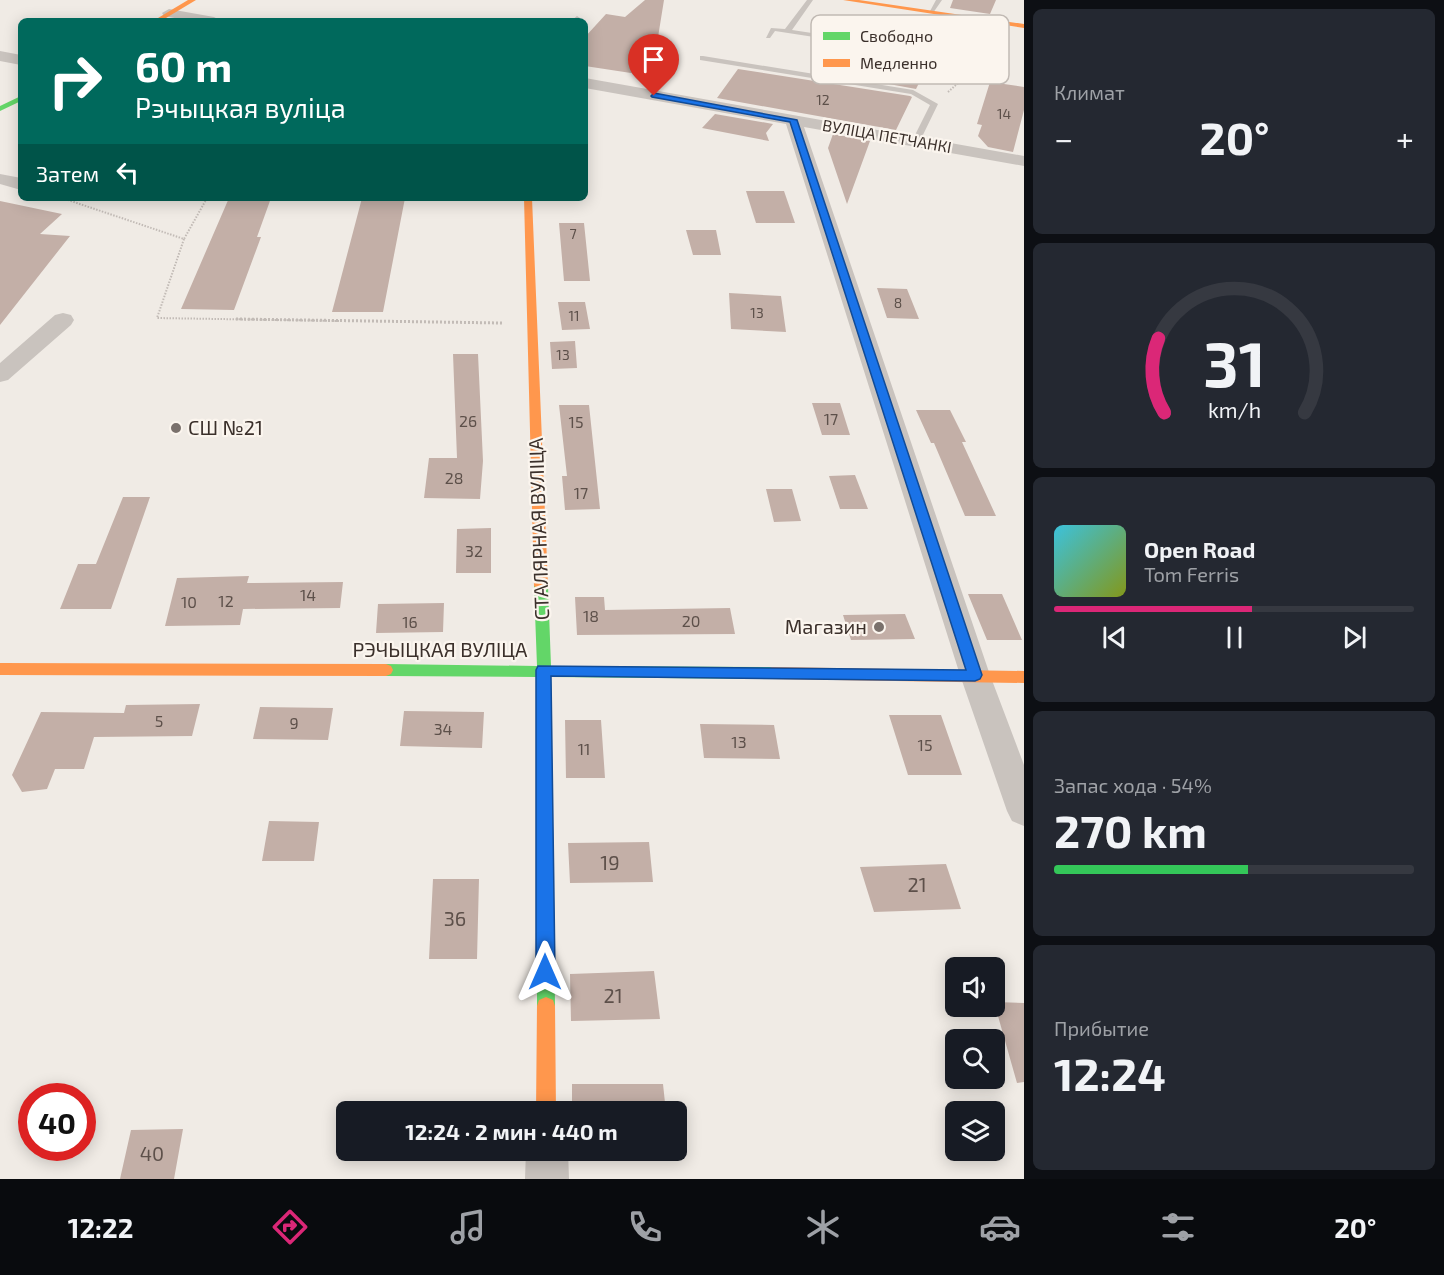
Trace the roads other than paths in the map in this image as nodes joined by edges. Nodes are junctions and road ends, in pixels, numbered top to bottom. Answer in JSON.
{"nodes":[{"id":1,"x":193,"y":0,"type":"edge"},
{"id":2,"x":810,"y":0,"type":"edge"},
{"id":3,"x":846,"y":0,"type":"edge"},
{"id":4,"x":939,"y":0,"type":"edge"},
{"id":5,"x":931,"y":12,"type":"junction"},
{"id":6,"x":952,"y":15,"type":"edge"},
{"id":7,"x":162,"y":17,"type":"edge"},
{"id":8,"x":1009,"y":23,"type":"edge"},
{"id":9,"x":1024,"y":26,"type":"edge"},
{"id":10,"x":787,"y":31,"type":"junction"},
{"id":11,"x":811,"y":35,"type":"edge"},
{"id":12,"x":768,"y":37,"type":"dead end"},
{"id":13,"x":0,"y":56,"type":"edge"},
{"id":14,"x":703,"y":58,"type":"dead end"},
{"id":15,"x":18,"y":59,"type":"edge"},
{"id":16,"x":811,"y":75,"type":"edge"},
{"id":17,"x":864,"y":84,"type":"edge"},
{"id":18,"x":588,"y":85,"type":"edge"},
{"id":19,"x":18,"y":100,"type":"edge"},
{"id":20,"x":0,"y":109,"type":"edge"},
{"id":21,"x":793,"y":120,"type":"junction"},
{"id":22,"x":916,"y":141,"type":"junction"},
{"id":23,"x":1018,"y":159,"type":"edge"},
{"id":24,"x":528,"y":201,"type":"edge"},
{"id":25,"x":63,"y":320,"type":"dead end"},
{"id":26,"x":0,"y":375,"type":"edge"},
{"id":27,"x":0,"y":669,"type":"edge"},
{"id":28,"x":544,"y":670,"type":"junction"},
{"id":29,"x":975,"y":675,"type":"junction"},
{"id":30,"x":1024,"y":677,"type":"edge"},
{"id":31,"x":1024,"y":811,"type":"edge"},
{"id":32,"x":546,"y":1101,"type":"edge"},
{"id":33,"x":546,"y":1161,"type":"edge"},
{"id":34,"x":547,"y":1179,"type":"edge"}],
"edges":[{"from":1,"to":7,"type":"street"},
{"from":2,"to":10,"type":"lane"},
{"from":3,"to":5,"type":"street"},
{"from":4,"to":5,"type":"lane"},
{"from":5,"to":6,"type":"street"},
{"from":8,"to":9,"type":"street"},
{"from":10,"to":11,"type":"lane"},
{"from":10,"to":12,"type":"lane"},
{"from":13,"to":15,"type":"street"},
{"from":14,"to":16,"type":"lane"},
{"from":17,"to":22,"type":"lane"},
{"from":18,"to":21,"type":"street","name":"ВУЛІЦА ПЕТЧАНКІ"},
{"from":19,"to":20,"type":"street"},
{"from":21,"to":22,"type":"street","name":"ВУЛІЦА ПЕТЧАНКІ"},
{"from":21,"to":29,"type":"street"},
{"from":22,"to":23,"type":"street","name":"ВУЛІЦА ПЕТЧАНКІ"},
{"from":24,"to":28,"type":"street","name":"СТАЛЯРНАЯ ВУЛІЦА"},
{"from":25,"to":26,"type":"street"},
{"from":27,"to":28,"type":"street","name":"РЭЧЫЦКАЯ ВУЛІЦА"},
{"from":28,"to":29,"type":"street","name":"РЭЧЫЦКАЯ ВУЛІЦА"},
{"from":28,"to":32,"type":"street","name":"СТАЛЯРНАЯ ВУЛІЦА"},
{"from":29,"to":30,"type":"street","name":"РЭЧЫЦКАЯ ВУЛІЦА"},
{"from":29,"to":31,"type":"street"},
{"from":33,"to":34,"type":"street"}]}
